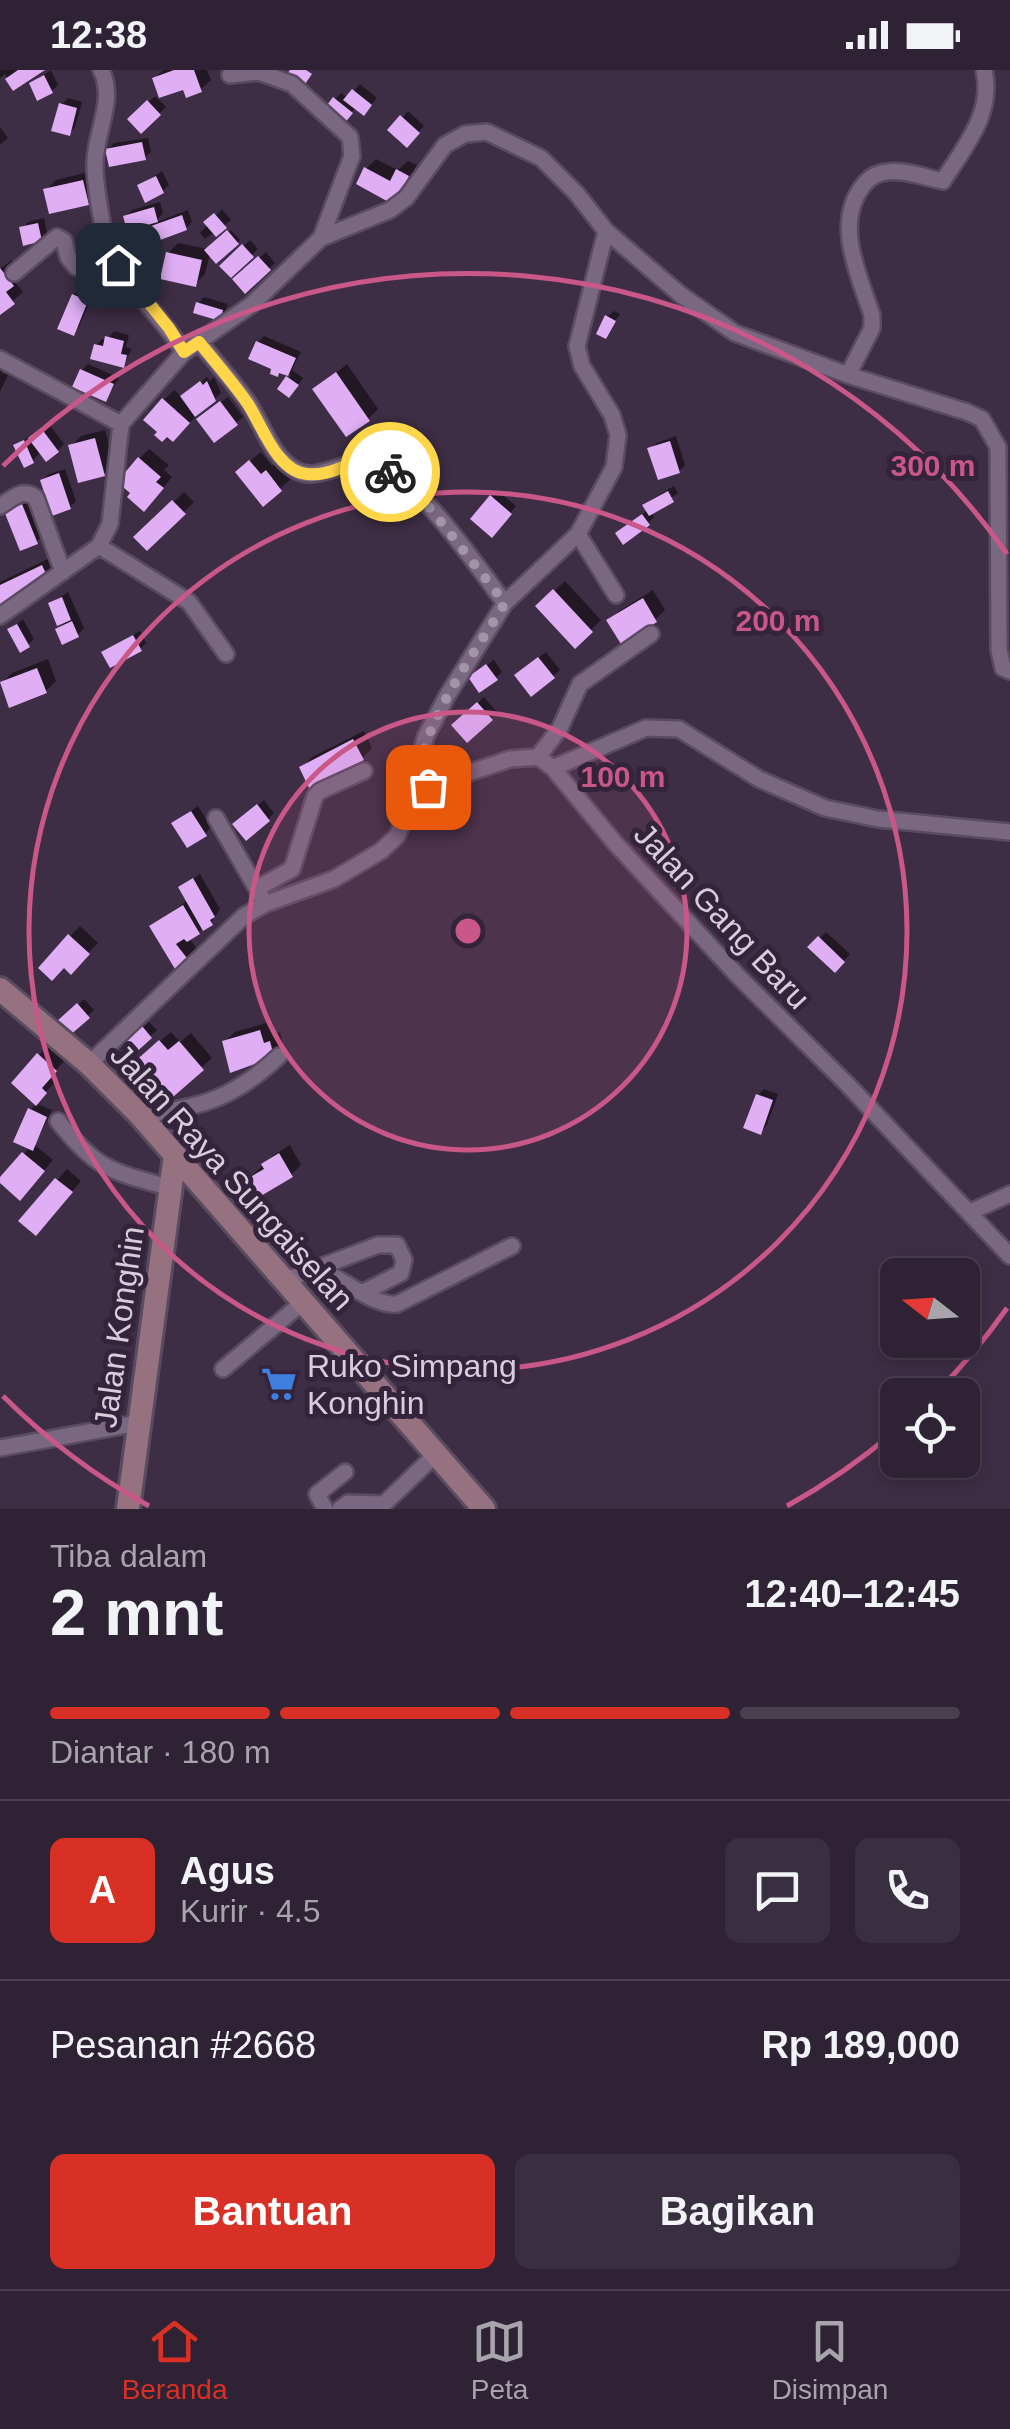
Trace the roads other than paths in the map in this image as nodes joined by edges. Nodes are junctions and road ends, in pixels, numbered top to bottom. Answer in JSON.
{"nodes":[{"id":1,"x":101,"y":70,"type":"edge"},
{"id":2,"x":984,"y":70,"type":"edge"},
{"id":3,"x":230,"y":75,"type":"dead end"},
{"id":4,"x":606,"y":231,"type":"junction"},
{"id":5,"x":321,"y":238,"type":"junction"},
{"id":6,"x":110,"y":253,"type":"junction"},
{"id":7,"x":14,"y":272,"type":"dead end"},
{"id":8,"x":199,"y":342,"type":"junction"},
{"id":9,"x":184,"y":352,"type":"junction"},
{"id":10,"x":0,"y":359,"type":"edge"},
{"id":11,"x":848,"y":375,"type":"junction"},
{"id":12,"x":121,"y":424,"type":"junction"},
{"id":13,"x":0,"y":506,"type":"edge"},
{"id":14,"x":578,"y":534,"type":"junction"},
{"id":15,"x":99,"y":546,"type":"junction"},
{"id":16,"x":63,"y":572,"type":"junction"},
{"id":17,"x":616,"y":595,"type":"dead end"},
{"id":18,"x":505,"y":603,"type":"junction"},
{"id":19,"x":0,"y":616,"type":"edge"},
{"id":20,"x":651,"y":634,"type":"dead end"},
{"id":21,"x":226,"y":654,"type":"dead end"},
{"id":22,"x":1010,"y":671,"type":"edge"},
{"id":23,"x":538,"y":757,"type":"junction"},
{"id":24,"x":554,"y":768,"type":"junction"},
{"id":25,"x":364,"y":771,"type":"dead end"},
{"id":26,"x":414,"y":797,"type":"junction"},
{"id":27,"x":216,"y":818,"type":"dead end"},
{"id":28,"x":1010,"y":832,"type":"edge"},
{"id":29,"x":258,"y":888,"type":"junction"},
{"id":30,"x":265,"y":904,"type":"junction"},
{"id":31,"x":0,"y":989,"type":"edge"},
{"id":32,"x":279,"y":1056,"type":"dead end"},
{"id":33,"x":89,"y":1064,"type":"junction"},
{"id":34,"x":140,"y":1115,"type":"junction"},
{"id":35,"x":58,"y":1121,"type":"dead end"},
{"id":36,"x":176,"y":1155,"type":"junction"},
{"id":37,"x":171,"y":1188,"type":"junction"},
{"id":38,"x":1010,"y":1194,"type":"edge"},
{"id":39,"x":970,"y":1212,"type":"junction"},
{"id":40,"x":512,"y":1246,"type":"dead end"},
{"id":41,"x":1010,"y":1256,"type":"edge"},
{"id":42,"x":315,"y":1267,"type":"junction"},
{"id":43,"x":283,"y":1281,"type":"junction"},
{"id":44,"x":364,"y":1292,"type":"junction"},
{"id":45,"x":302,"y":1303,"type":"junction"},
{"id":46,"x":223,"y":1369,"type":"dead end"},
{"id":47,"x":138,"y":1423,"type":"junction"},
{"id":48,"x":0,"y":1448,"type":"edge"},
{"id":49,"x":435,"y":1455,"type":"junction"},
{"id":50,"x":345,"y":1472,"type":"dead end"},
{"id":51,"x":128,"y":1509,"type":"edge"},
{"id":52,"x":325,"y":1509,"type":"edge"},
{"id":53,"x":340,"y":1509,"type":"edge"},
{"id":54,"x":484,"y":1509,"type":"edge"}],
"edges":[{"from":1,"to":6,"type":"street"},
{"from":2,"to":11,"type":"street"},
{"from":3,"to":5,"type":"street"},
{"from":4,"to":5,"type":"street"},
{"from":4,"to":11,"type":"street"},
{"from":4,"to":14,"type":"street"},
{"from":5,"to":8,"type":"street"},
{"from":6,"to":7,"type":"street"},
{"from":6,"to":9,"type":"street"},
{"from":8,"to":9,"type":"street"},
{"from":8,"to":18,"type":"street"},
{"from":9,"to":12,"type":"street"},
{"from":10,"to":12,"type":"street"},
{"from":11,"to":22,"type":"street"},
{"from":12,"to":15,"type":"street"},
{"from":13,"to":16,"type":"street"},
{"from":14,"to":17,"type":"street"},
{"from":14,"to":18,"type":"street"},
{"from":15,"to":16,"type":"street"},
{"from":15,"to":21,"type":"street"},
{"from":16,"to":19,"type":"street"},
{"from":18,"to":26,"type":"street"},
{"from":20,"to":23,"type":"street"},
{"from":23,"to":24,"type":"street","name":"Jalan Gang Baru"},
{"from":23,"to":26,"type":"street"},
{"from":24,"to":28,"type":"street"},
{"from":24,"to":39,"type":"street","name":"Jalan Gang Baru"},
{"from":25,"to":29,"type":"street"},
{"from":26,"to":30,"type":"street"},
{"from":27,"to":29,"type":"street"},
{"from":29,"to":30,"type":"street"},
{"from":30,"to":33,"type":"street"},
{"from":31,"to":33,"type":"main road","name":"Jalan Raya Sungaiselan"},
{"from":32,"to":34,"type":"street"},
{"from":33,"to":34,"type":"main road","name":"Jalan Raya Sungaiselan"},
{"from":34,"to":36,"type":"main road","name":"Jalan Raya Sungaiselan"},
{"from":35,"to":37,"type":"street"},
{"from":36,"to":37,"type":"main road","name":"Jalan Konghin"},
{"from":36,"to":43,"type":"main road","name":"Jalan Raya Sungaiselan"},
{"from":37,"to":47,"type":"main road","name":"Jalan Konghin"},
{"from":38,"to":39,"type":"street"},
{"from":39,"to":41,"type":"street","name":"Jalan Gang Baru"},
{"from":40,"to":44,"type":"street"},
{"from":42,"to":43,"type":"street"},
{"from":42,"to":44,"type":"street"},
{"from":42,"to":44,"type":"street"},
{"from":43,"to":45,"type":"main road","name":"Jalan Raya Sungaiselan"},
{"from":45,"to":46,"type":"street"},
{"from":45,"to":49,"type":"main road","name":"Jalan Raya Sungaiselan"},
{"from":47,"to":48,"type":"street"},
{"from":47,"to":51,"type":"main road","name":"Jalan Konghin"},
{"from":49,"to":53,"type":"street"},
{"from":49,"to":54,"type":"main road","name":"Jalan Raya Sungaiselan"},
{"from":50,"to":52,"type":"street"}]}
